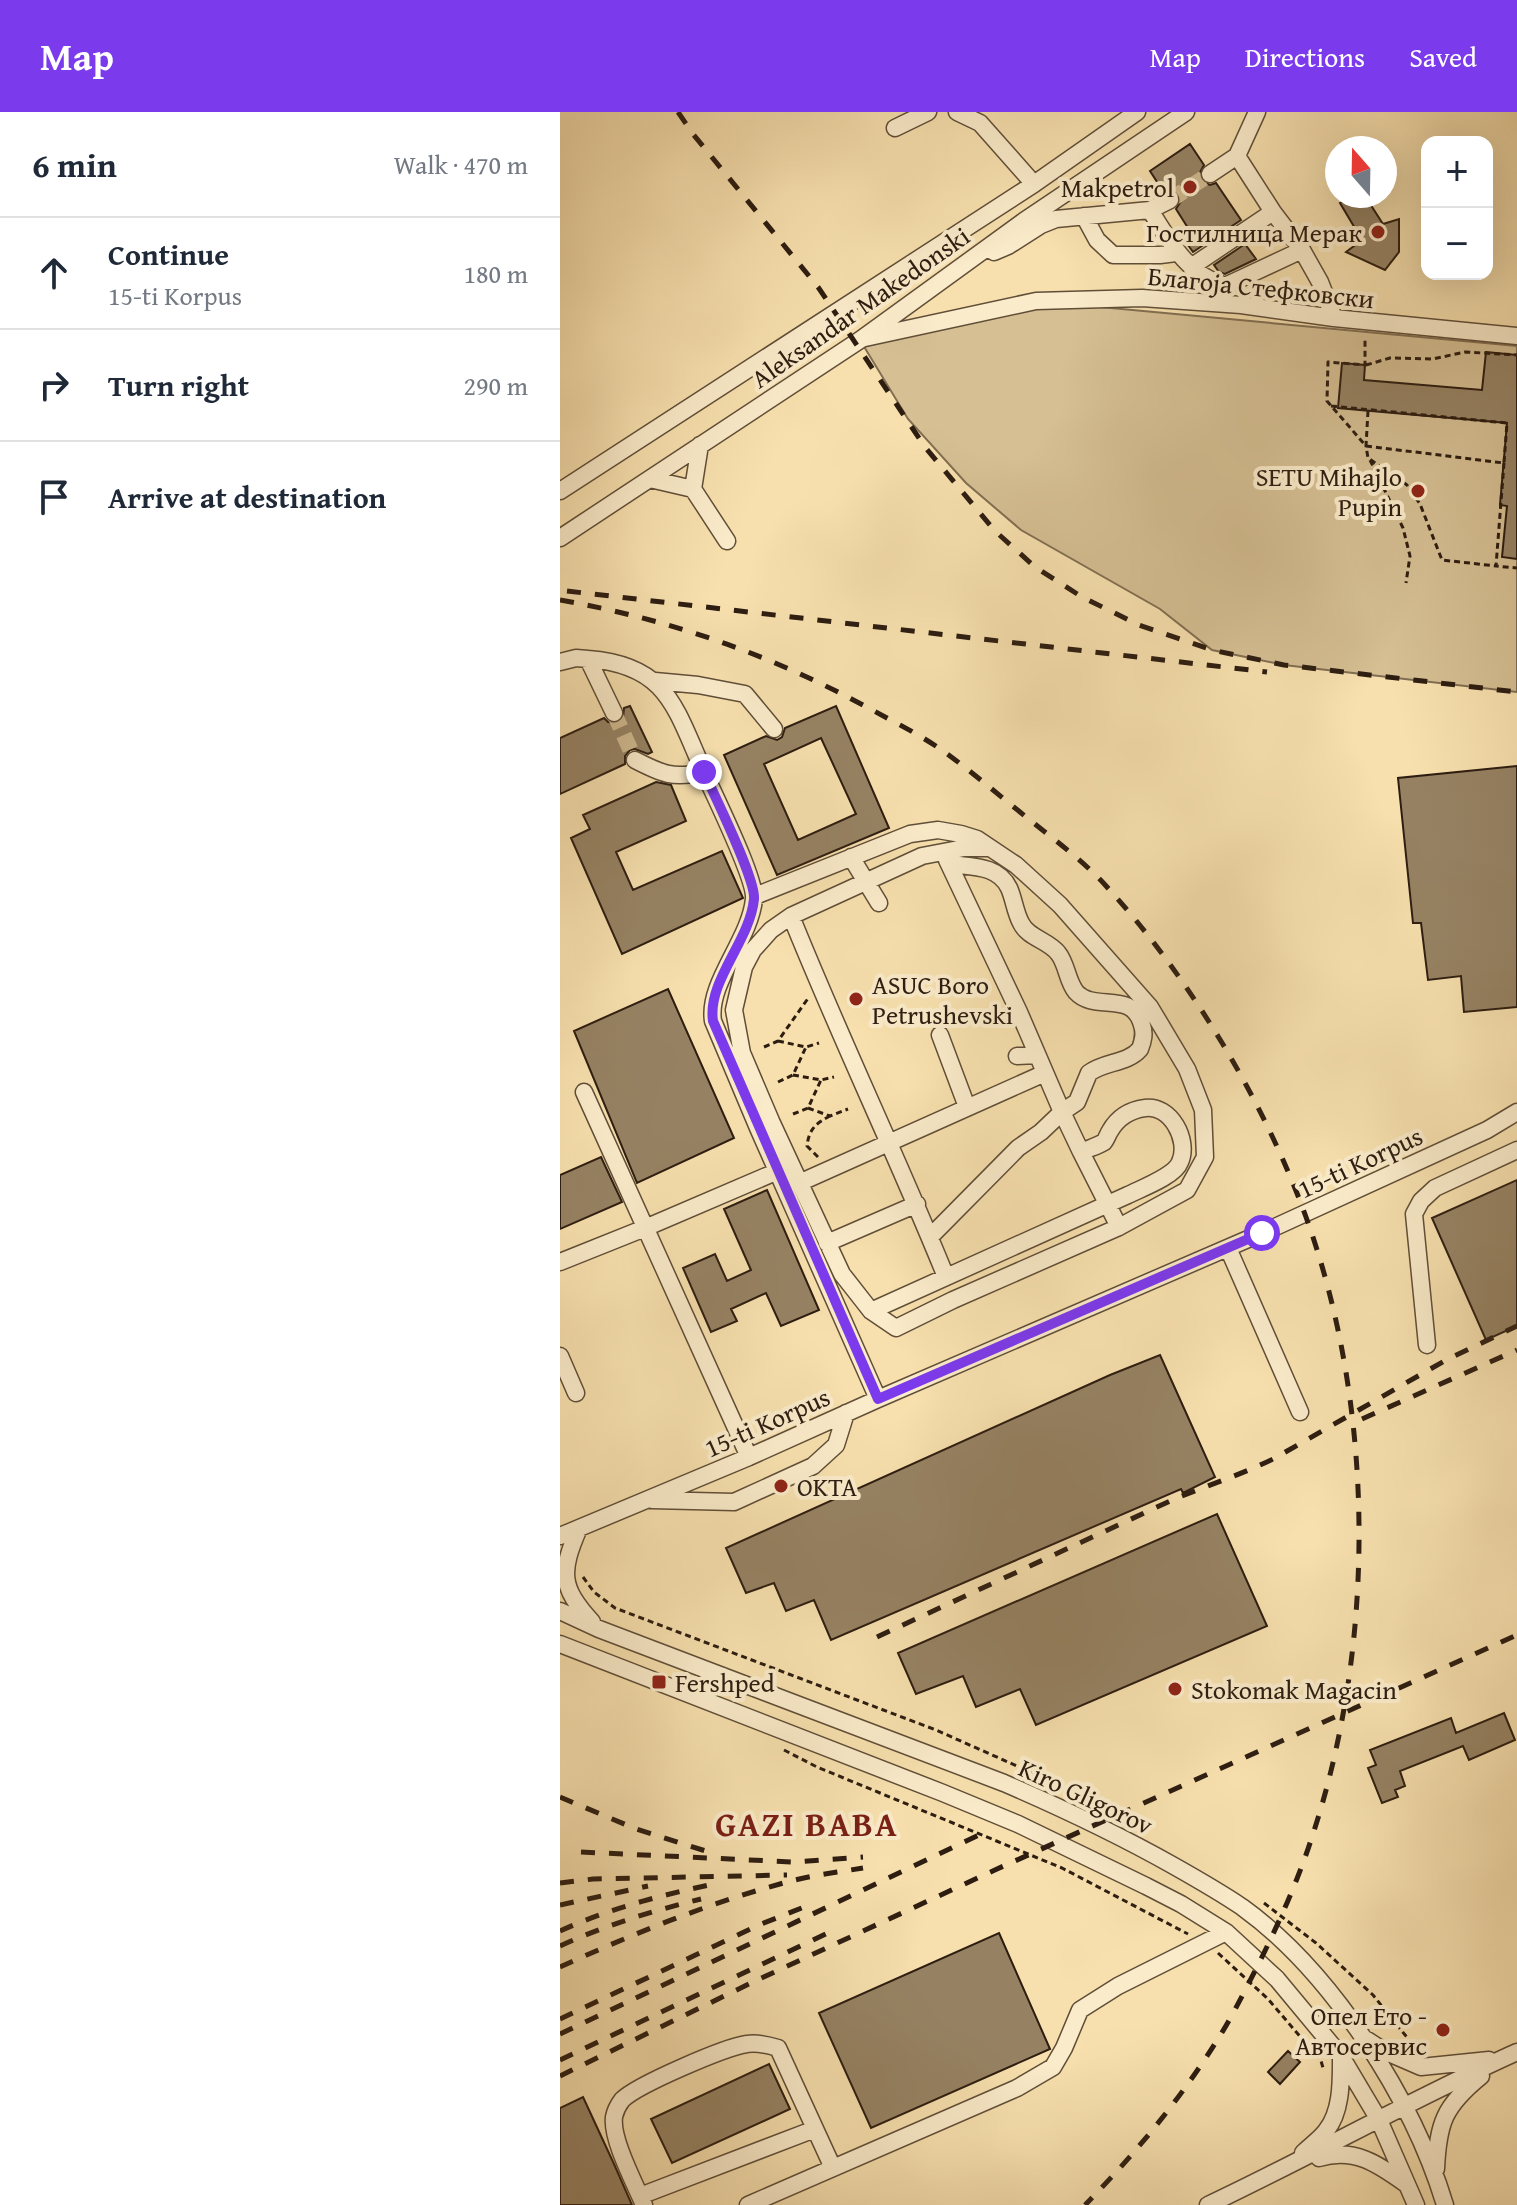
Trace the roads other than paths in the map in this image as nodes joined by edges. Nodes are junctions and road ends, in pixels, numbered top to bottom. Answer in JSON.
{"nodes":[{"id":1,"x":928,"y":112,"type":"edge"},
{"id":2,"x":957,"y":112,"type":"edge"},
{"id":3,"x":1137,"y":112,"type":"edge"},
{"id":4,"x":1186,"y":112,"type":"edge"},
{"id":5,"x":1257,"y":112,"type":"edge"},
{"id":6,"x":895,"y":128,"type":"dead end"},
{"id":7,"x":1237,"y":156,"type":"junction"},
{"id":8,"x":1210,"y":174,"type":"tunnel mouth"},
{"id":9,"x":1034,"y":184,"type":"junction"},
{"id":10,"x":1170,"y":200,"type":"tunnel mouth"},
{"id":11,"x":1150,"y":210,"type":"junction"},
{"id":12,"x":1273,"y":212,"type":"junction"},
{"id":13,"x":1084,"y":216,"type":"junction"},
{"id":14,"x":1302,"y":250,"type":"junction"},
{"id":15,"x":1176,"y":253,"type":"junction"},
{"id":16,"x":966,"y":263,"type":"junction"},
{"id":17,"x":1191,"y":267,"type":"junction"},
{"id":18,"x":1334,"y":318,"type":"junction"},
{"id":19,"x":1517,"y":336,"type":"edge"},
{"id":20,"x":860,"y":340,"type":"junction"},
{"id":21,"x":700,"y":445,"type":"junction"},
{"id":22,"x":650,"y":479,"type":"junction"},
{"id":23,"x":693,"y":489,"type":"junction"},
{"id":24,"x":560,"y":491,"type":"edge"},
{"id":25,"x":560,"y":538,"type":"edge"},
{"id":26,"x":727,"y":541,"type":"dead end"},
{"id":27,"x":588,"y":659,"type":"junction"},
{"id":28,"x":560,"y":662,"type":"edge"},
{"id":29,"x":655,"y":681,"type":"junction"},
{"id":30,"x":614,"y":713,"type":"tunnel mouth"},
{"id":31,"x":774,"y":729,"type":"dead end"},
{"id":32,"x":635,"y":760,"type":"tunnel mouth"},
{"id":33,"x":704,"y":772,"type":"junction"},
{"id":34,"x":989,"y":848,"type":"junction"},
{"id":35,"x":851,"y":857,"type":"junction"},
{"id":36,"x":945,"y":858,"type":"junction"},
{"id":37,"x":867,"y":881,"type":"junction"},
{"id":38,"x":755,"y":896,"type":"junction"},
{"id":39,"x":879,"y":903,"type":"dead end"},
{"id":40,"x":791,"y":916,"type":"junction"},
{"id":41,"x":1146,"y":1014,"type":"junction"},
{"id":42,"x":940,"y":1035,"type":"dead end"},
{"id":43,"x":1037,"y":1055,"type":"junction"},
{"id":44,"x":1017,"y":1056,"type":"dead end"},
{"id":45,"x":1045,"y":1073,"type":"junction"},
{"id":46,"x":584,"y":1092,"type":"dead end"},
{"id":47,"x":967,"y":1107,"type":"junction"},
{"id":48,"x":1062,"y":1112,"type":"junction"},
{"id":49,"x":1517,"y":1112,"type":"edge"},
{"id":50,"x":890,"y":1141,"type":"junction"},
{"id":51,"x":1517,"y":1150,"type":"edge"},
{"id":52,"x":1081,"y":1152,"type":"junction"},
{"id":53,"x":778,"y":1171,"type":"junction"},
{"id":54,"x":799,"y":1183,"type":"junction"},
{"id":55,"x":917,"y":1204,"type":"junction"},
{"id":56,"x":1108,"y":1204,"type":"junction"},
{"id":57,"x":1119,"y":1227,"type":"junction"},
{"id":58,"x":645,"y":1228,"type":"junction"},
{"id":59,"x":930,"y":1237,"type":"junction"},
{"id":60,"x":827,"y":1243,"type":"junction"},
{"id":61,"x":1228,"y":1248,"type":"junction"},
{"id":62,"x":560,"y":1262,"type":"edge"},
{"id":63,"x":946,"y":1277,"type":"junction"},
{"id":64,"x":871,"y":1311,"type":"junction"},
{"id":65,"x":1427,"y":1345,"type":"dead end"},
{"id":66,"x":560,"y":1356,"type":"edge"},
{"id":67,"x":576,"y":1393,"type":"dead end"},
{"id":68,"x":878,"y":1399,"type":"junction"},
{"id":69,"x":1300,"y":1412,"type":"dead end"},
{"id":70,"x":846,"y":1413,"type":"junction"},
{"id":71,"x":749,"y":1457,"type":"junction"},
{"id":72,"x":647,"y":1500,"type":"junction"},
{"id":73,"x":580,"y":1527,"type":"junction"},
{"id":74,"x":560,"y":1536,"type":"edge"},
{"id":75,"x":560,"y":1611,"type":"edge"},
{"id":76,"x":599,"y":1629,"type":"junction"},
{"id":77,"x":560,"y":1644,"type":"edge"},
{"id":78,"x":1226,"y":1932,"type":"junction"},
{"id":79,"x":1359,"y":2034,"type":"junction"},
{"id":80,"x":1512,"y":2055,"type":"edge"},
{"id":81,"x":1341,"y":2056,"type":"junction"},
{"id":82,"x":1404,"y":2107,"type":"junction"},
{"id":83,"x":1379,"y":2120,"type":"junction"},
{"id":84,"x":815,"y":2129,"type":"junction"},
{"id":85,"x":1286,"y":2167,"type":"junction"},
{"id":86,"x":833,"y":2168,"type":"junction"},
{"id":87,"x":1436,"y":2175,"type":"junction"},
{"id":88,"x":1408,"y":2185,"type":"junction"},
{"id":89,"x":642,"y":2200,"type":"edge"},
{"id":90,"x":748,"y":2205,"type":"edge"},
{"id":91,"x":1208,"y":2205,"type":"edge"},
{"id":92,"x":1416,"y":2205,"type":"edge"},
{"id":93,"x":1445,"y":2205,"type":"edge"}],
"edges":[{"from":1,"to":6,"type":"street"},
{"from":2,"to":9,"type":"street"},
{"from":3,"to":9,"type":"street","name":"Aleksandar Makedonski"},
{"from":4,"to":16,"type":"street","name":"Aleksandar Makedonski"},
{"from":5,"to":7,"type":"street"},
{"from":7,"to":8,"type":"street"},
{"from":7,"to":12,"type":"street"},
{"from":9,"to":24,"type":"street","name":"Aleksandar Makedonski"},
{"from":10,"to":11,"type":"street"},
{"from":11,"to":13,"type":"street"},
{"from":11,"to":15,"type":"street"},
{"from":12,"to":14,"type":"street"},
{"from":12,"to":17,"type":"street"},
{"from":13,"to":15,"type":"street"},
{"from":13,"to":16,"type":"street"},
{"from":14,"to":17,"type":"street"},
{"from":14,"to":18,"type":"street"},
{"from":15,"to":17,"type":"street"},
{"from":16,"to":20,"type":"street","name":"Aleksandar Makedonski"},
{"from":18,"to":19,"type":"street","name":"Благоја Стефковски"},
{"from":18,"to":20,"type":"street","name":"Благоја Стефковски"},
{"from":20,"to":21,"type":"street","name":"Aleksandar Makedonski"},
{"from":21,"to":22,"type":"street","name":"Aleksandar Makedonski"},
{"from":21,"to":23,"type":"street"},
{"from":22,"to":23,"type":"street"},
{"from":22,"to":25,"type":"street","name":"Aleksandar Makedonski"},
{"from":23,"to":26,"type":"street"},
{"from":27,"to":28,"type":"street"},
{"from":27,"to":29,"type":"street"},
{"from":27,"to":30,"type":"street"},
{"from":29,"to":31,"type":"street"},
{"from":29,"to":33,"type":"street"},
{"from":32,"to":33,"type":"street"},
{"from":33,"to":38,"type":"street"},
{"from":34,"to":35,"type":"street"},
{"from":34,"to":36,"type":"street"},
{"from":34,"to":41,"type":"street"},
{"from":35,"to":37,"type":"street"},
{"from":35,"to":38,"type":"street"},
{"from":36,"to":37,"type":"street"},
{"from":36,"to":41,"type":"street"},
{"from":36,"to":43,"type":"street"},
{"from":37,"to":39,"type":"street"},
{"from":37,"to":40,"type":"street"},
{"from":38,"to":53,"type":"street"},
{"from":40,"to":50,"type":"street"},
{"from":40,"to":54,"type":"street"},
{"from":41,"to":48,"type":"street"},
{"from":41,"to":57,"type":"street"},
{"from":42,"to":47,"type":"street"},
{"from":43,"to":44,"type":"street"},
{"from":43,"to":45,"type":"street"},
{"from":45,"to":47,"type":"street"},
{"from":45,"to":48,"type":"street"},
{"from":46,"to":58,"type":"street"},
{"from":47,"to":50,"type":"street"},
{"from":48,"to":52,"type":"street"},
{"from":48,"to":59,"type":"street"},
{"from":49,"to":61,"type":"street","name":"15-ti Korpus"},
{"from":50,"to":54,"type":"street"},
{"from":50,"to":55,"type":"street"},
{"from":51,"to":65,"type":"street"},
{"from":52,"to":56,"type":"street"},
{"from":52,"to":56,"type":"street"},
{"from":53,"to":58,"type":"street"},
{"from":53,"to":68,"type":"street"},
{"from":54,"to":60,"type":"street"},
{"from":55,"to":59,"type":"street"},
{"from":55,"to":60,"type":"street"},
{"from":56,"to":57,"type":"street"},
{"from":56,"to":63,"type":"street"},
{"from":57,"to":64,"type":"street"},
{"from":58,"to":62,"type":"street"},
{"from":58,"to":71,"type":"street"},
{"from":59,"to":63,"type":"street"},
{"from":60,"to":64,"type":"street"},
{"from":61,"to":68,"type":"street","name":"15-ti Korpus"},
{"from":61,"to":69,"type":"street"},
{"from":63,"to":64,"type":"street"},
{"from":66,"to":67,"type":"street"},
{"from":68,"to":70,"type":"street","name":"15-ti Korpus"},
{"from":70,"to":71,"type":"street","name":"15-ti Korpus"},
{"from":70,"to":72,"type":"street"},
{"from":71,"to":72,"type":"street","name":"15-ti Korpus"},
{"from":72,"to":73,"type":"street","name":"15-ti Korpus"},
{"from":73,"to":74,"type":"street","name":"15-ti Korpus"},
{"from":73,"to":76,"type":"street"},
{"from":75,"to":76,"type":"street","name":"Kiro Gligorov"},
{"from":76,"to":79,"type":"street","name":"Kiro Gligorov"},
{"from":77,"to":78,"type":"street","name":"Kiro Gligorov"},
{"from":78,"to":81,"type":"street","name":"Kiro Gligorov"},
{"from":78,"to":86,"type":"street"},
{"from":79,"to":80,"type":"street"},
{"from":79,"to":82,"type":"street","name":"Kiro Gligorov"},
{"from":80,"to":82,"type":"street"},
{"from":80,"to":87,"type":"street"},
{"from":81,"to":83,"type":"street","name":"Kiro Gligorov"},
{"from":81,"to":85,"type":"street"},
{"from":82,"to":83,"type":"street"},
{"from":82,"to":87,"type":"street","name":"Kiro Gligorov"},
{"from":83,"to":85,"type":"street"},
{"from":83,"to":88,"type":"street","name":"Kiro Gligorov"},
{"from":84,"to":86,"type":"street"},
{"from":84,"to":89,"type":"street"},
{"from":84,"to":89,"type":"street"},
{"from":85,"to":88,"type":"street"},
{"from":85,"to":91,"type":"street"},
{"from":86,"to":90,"type":"street"},
{"from":87,"to":93,"type":"street","name":"Kiro Gligorov"},
{"from":88,"to":92,"type":"street","name":"Kiro Gligorov"}]}
